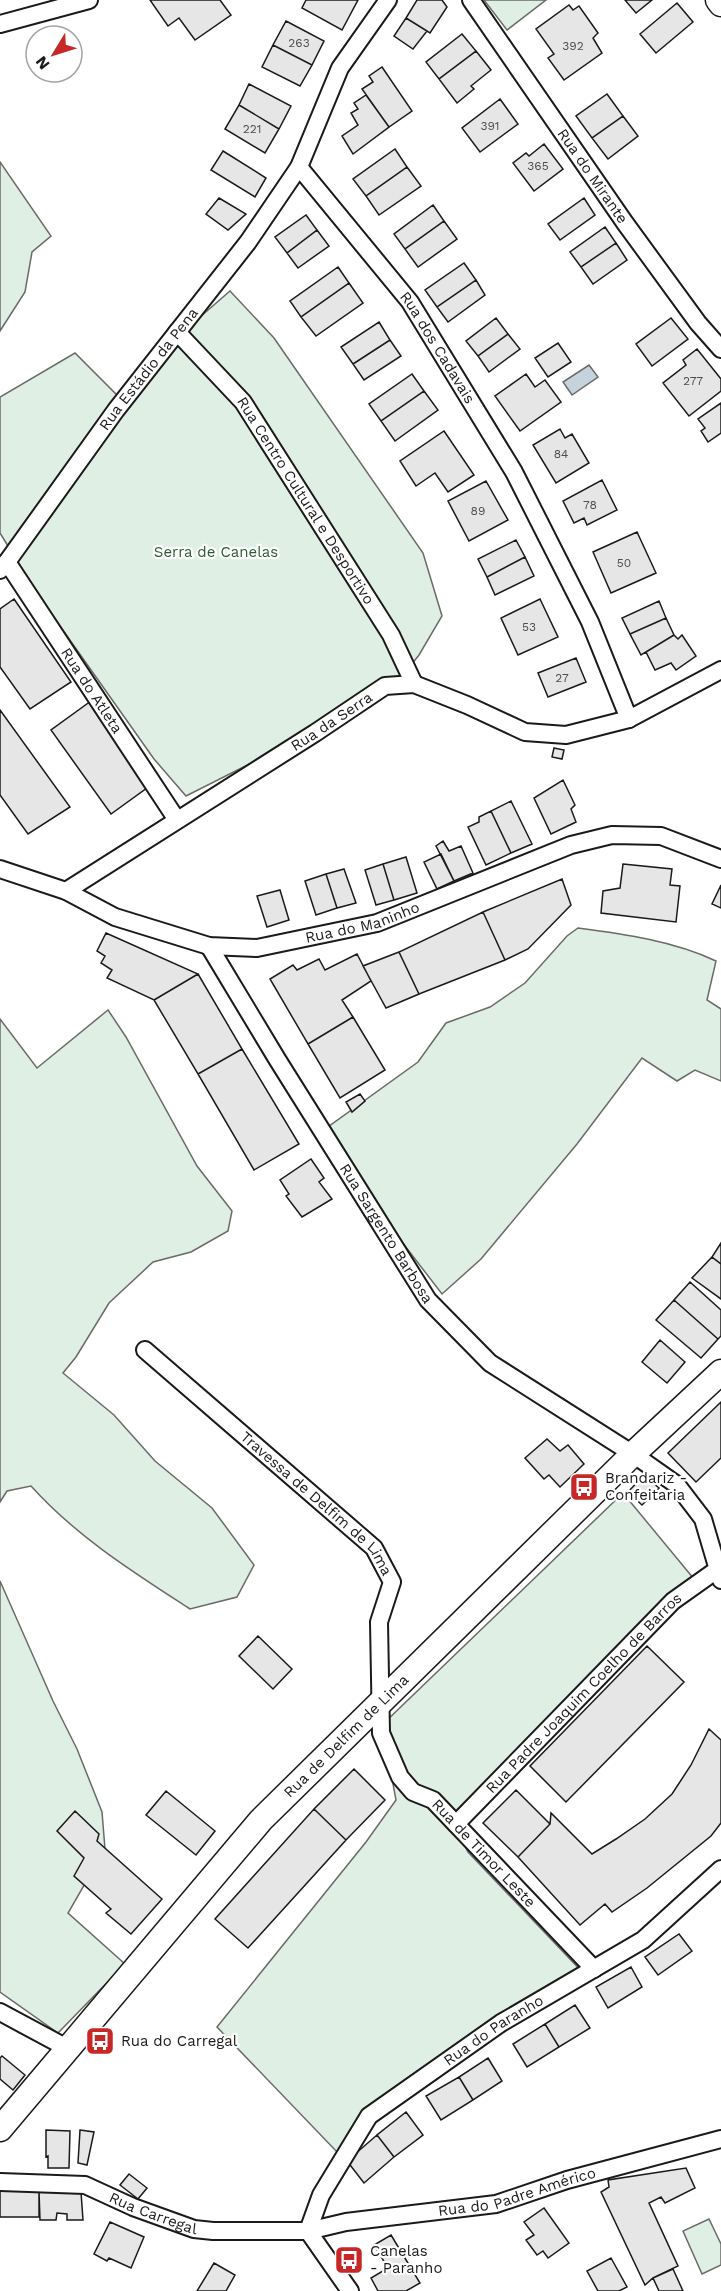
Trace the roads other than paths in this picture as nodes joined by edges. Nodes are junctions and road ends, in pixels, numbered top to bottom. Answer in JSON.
{"nodes":[{"id":1,"x":89,"y":0,"type":"edge"},
{"id":2,"x":388,"y":0,"type":"edge"},
{"id":3,"x":471,"y":0,"type":"edge"},
{"id":4,"x":718,"y":0,"type":"edge"},
{"id":5,"x":721,"y":4,"type":"edge"},
{"id":6,"x":0,"y":24,"type":"edge"},
{"id":7,"x":299,"y":167,"type":"junction"},
{"id":8,"x":177,"y":332,"type":"junction"},
{"id":9,"x":721,"y":349,"type":"edge"},
{"id":10,"x":4,"y":566,"type":"edge"},
{"id":11,"x":721,"y":670,"type":"edge"},
{"id":12,"x":414,"y":684,"type":"junction"},
{"id":13,"x":629,"y":719,"type":"junction"},
{"id":14,"x":177,"y":820,"type":"junction"},
{"id":15,"x":721,"y":859,"type":"edge"},
{"id":16,"x":0,"y":868,"type":"edge"},
{"id":17,"x":66,"y":891,"type":"junction"},
{"id":18,"x":209,"y":946,"type":"junction"},
{"id":19,"x":145,"y":1350,"type":"dead end"},
{"id":20,"x":721,"y":1372,"type":"edge"},
{"id":21,"x":633,"y":1454,"type":"junction"},
{"id":22,"x":719,"y":1575,"type":"edge"},
{"id":23,"x":381,"y":1701,"type":"junction"},
{"id":24,"x":456,"y":1824,"type":"junction"},
{"id":25,"x":721,"y":1869,"type":"edge"},
{"id":26,"x":594,"y":1969,"type":"junction"},
{"id":27,"x":0,"y":2012,"type":"edge"},
{"id":28,"x":67,"y":2048,"type":"junction"},
{"id":29,"x":0,"y":2129,"type":"edge"},
{"id":30,"x":721,"y":2139,"type":"edge"},
{"id":31,"x":0,"y":2182,"type":"edge"},
{"id":32,"x":308,"y":2231,"type":"junction"},
{"id":33,"x":350,"y":2291,"type":"edge"}],
"edges":[{"from":1,"to":6,"type":"street"},
{"from":2,"to":7,"type":"street"},
{"from":3,"to":9,"type":"street","name":"Rua do Mirante"},
{"from":4,"to":5,"type":"main road"},
{"from":7,"to":8,"type":"street","name":"Rua Estádio da Pena"},
{"from":7,"to":13,"type":"street","name":"Rua dos Cadavais"},
{"from":8,"to":10,"type":"street","name":"Rua Estádio da Pena"},
{"from":8,"to":12,"type":"street","name":"Rua Centro Cultural e Desportivo"},
{"from":10,"to":14,"type":"street","name":"Rua do Atleta"},
{"from":11,"to":13,"type":"street","name":"Rua da Serra"},
{"from":12,"to":13,"type":"street","name":"Rua da Serra"},
{"from":12,"to":14,"type":"street","name":"Rua da Serra"},
{"from":14,"to":17,"type":"street","name":"Rua da Serra"},
{"from":15,"to":18,"type":"street","name":"Rua do Maninho"},
{"from":16,"to":17,"type":"street","name":"Rua do Maninho"},
{"from":17,"to":18,"type":"street","name":"Rua do Maninho"},
{"from":18,"to":21,"type":"street","name":"Rua Sargento Barbosa"},
{"from":19,"to":23,"type":"street","name":"Travessa de Delfim de Lima"},
{"from":20,"to":21,"type":"main road","name":"Rua de Delfim de Lima"},
{"from":21,"to":22,"type":"street","name":"Rua Sargento Barbosa"},
{"from":21,"to":23,"type":"main road","name":"Rua de Delfim de Lima"},
{"from":22,"to":24,"type":"street","name":"Rua Padre Joaquim Coelho de Barros"},
{"from":23,"to":24,"type":"street","name":"Rua de Timor Leste"},
{"from":23,"to":28,"type":"main road","name":"Rua de Delfim de Lima"},
{"from":24,"to":26,"type":"street","name":"Rua de Timor Leste"},
{"from":25,"to":26,"type":"street","name":"Rua do Paranho"},
{"from":26,"to":32,"type":"street","name":"Rua do Paranho"},
{"from":27,"to":28,"type":"street"},
{"from":28,"to":29,"type":"main road","name":"Rua de Delfim de Lima"},
{"from":30,"to":32,"type":"street","name":"Rua do Padre Américo"},
{"from":31,"to":32,"type":"street","name":"Rua Carregal"},
{"from":32,"to":33,"type":"street"}]}
